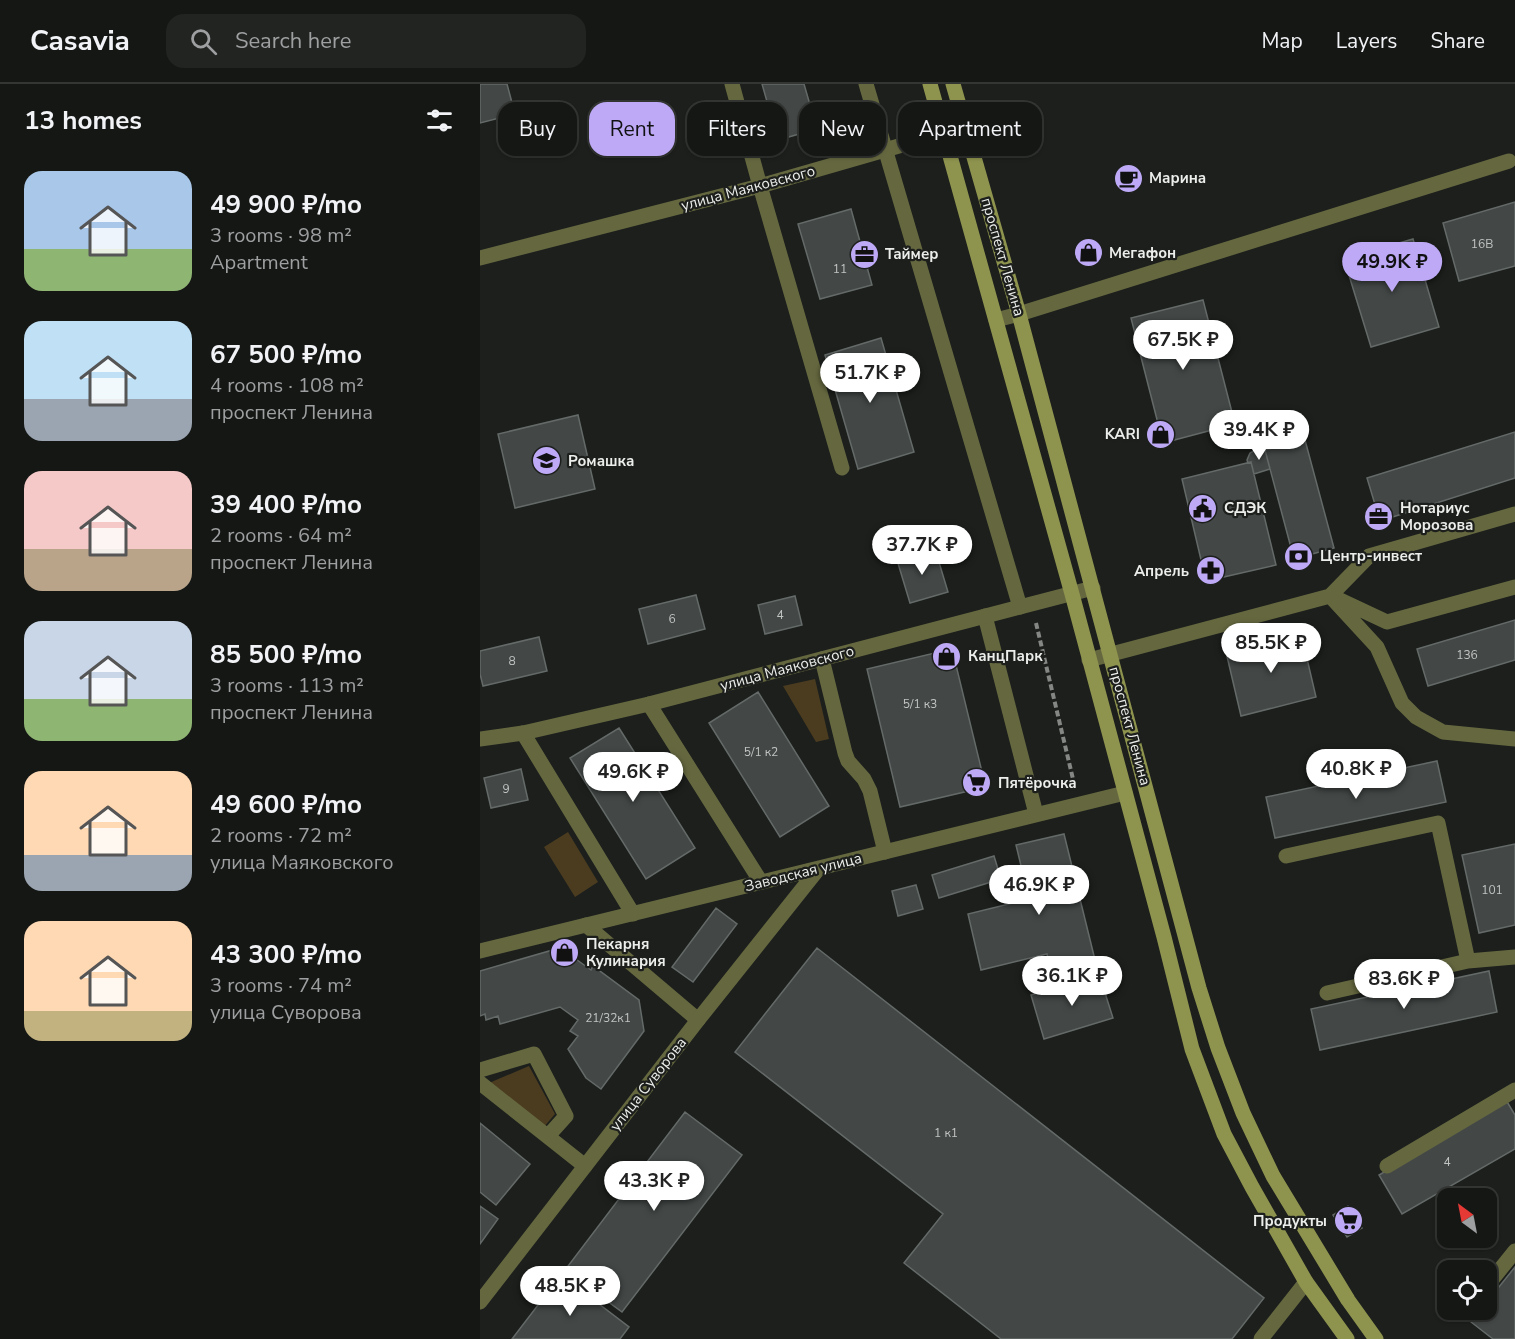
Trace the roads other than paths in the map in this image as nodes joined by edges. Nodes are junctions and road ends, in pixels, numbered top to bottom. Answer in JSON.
{"nodes":[{"id":1,"x":732,"y":84,"type":"edge"},
{"id":2,"x":866,"y":84,"type":"edge"},
{"id":3,"x":930,"y":84,"type":"edge"},
{"id":4,"x":953,"y":84,"type":"edge"},
{"id":5,"x":871,"y":102,"type":"edge"},
{"id":6,"x":935,"y":102,"type":"edge"},
{"id":7,"x":886,"y":153,"type":"edge"},
{"id":8,"x":864,"y":156,"type":"edge"},
{"id":9,"x":950,"y":156,"type":"edge"},
{"id":10,"x":1509,"y":161,"type":"dead end"},
{"id":11,"x":760,"y":186,"type":"junction"},
{"id":12,"x":480,"y":258,"type":"edge"},
{"id":13,"x":1019,"y":314,"type":"junction"},
{"id":14,"x":996,"y":320,"type":"junction"},
{"id":15,"x":842,"y":468,"type":"dead end"},
{"id":16,"x":1515,"y":514,"type":"edge"},
{"id":17,"x":1515,"y":587,"type":"edge"},
{"id":18,"x":1093,"y":588,"type":"junction"},
{"id":19,"x":1072,"y":594,"type":"junction"},
{"id":20,"x":1330,"y":596,"type":"junction"},
{"id":21,"x":1020,"y":607,"type":"junction"},
{"id":22,"x":985,"y":616,"type":"junction"},
{"id":23,"x":1111,"y":654,"type":"junction"},
{"id":24,"x":822,"y":659,"type":"junction"},
{"id":25,"x":1089,"y":660,"type":"junction"},
{"id":26,"x":649,"y":704,"type":"junction"},
{"id":27,"x":523,"y":733,"type":"junction"},
{"id":28,"x":480,"y":739,"type":"edge"},
{"id":29,"x":1515,"y":739,"type":"edge"},
{"id":30,"x":1125,"y":793,"type":"junction"},
{"id":31,"x":1036,"y":814,"type":"junction"},
{"id":32,"x":885,"y":852,"type":"junction"},
{"id":33,"x":1286,"y":856,"type":"dead end"},
{"id":34,"x":819,"y":868,"type":"junction"},
{"id":35,"x":761,"y":882,"type":"junction"},
{"id":36,"x":633,"y":914,"type":"junction"},
{"id":37,"x":586,"y":925,"type":"junction"},
{"id":38,"x":480,"y":951,"type":"edge"},
{"id":39,"x":1515,"y":957,"type":"edge"},
{"id":40,"x":1468,"y":960,"type":"junction"},
{"id":41,"x":1327,"y":993,"type":"dead end"},
{"id":42,"x":698,"y":1020,"type":"junction"},
{"id":43,"x":480,"y":1070,"type":"edge"},
{"id":44,"x":480,"y":1083,"type":"edge"},
{"id":45,"x":1515,"y":1090,"type":"edge"},
{"id":46,"x":548,"y":1136,"type":"junction"},
{"id":47,"x":585,"y":1166,"type":"junction"},
{"id":48,"x":1386,"y":1166,"type":"dead end"},
{"id":49,"x":1515,"y":1251,"type":"edge"},
{"id":50,"x":1497,"y":1273,"type":"edge"},
{"id":51,"x":1306,"y":1281,"type":"junction"},
{"id":52,"x":480,"y":1302,"type":"edge"},
{"id":53,"x":1261,"y":1339,"type":"edge"},
{"id":54,"x":1347,"y":1339,"type":"edge"},
{"id":55,"x":1376,"y":1339,"type":"edge"}],
"edges":[{"from":1,"to":11,"type":"street"},
{"from":2,"to":5,"type":"street"},
{"from":3,"to":6,"type":"main road","name":"проспект Ленина"},
{"from":4,"to":13,"type":"main road","name":"проспект Ленина"},
{"from":7,"to":21,"type":"street"},
{"from":8,"to":11,"type":"street","name":"улица Маяковского"},
{"from":9,"to":14,"type":"main road","name":"проспект Ленина"},
{"from":10,"to":13,"type":"street"},
{"from":11,"to":12,"type":"street","name":"улица Маяковского"},
{"from":11,"to":15,"type":"street"},
{"from":13,"to":14,"type":"street"},
{"from":13,"to":18,"type":"main road","name":"проспект Ленина"},
{"from":14,"to":19,"type":"main road","name":"проспект Ленина"},
{"from":16,"to":20,"type":"street"},
{"from":17,"to":20,"type":"street"},
{"from":18,"to":19,"type":"street","name":"улица Маяковского"},
{"from":18,"to":23,"type":"main road","name":"проспект Ленина"},
{"from":19,"to":21,"type":"street","name":"улица Маяковского"},
{"from":19,"to":25,"type":"main road","name":"проспект Ленина"},
{"from":20,"to":23,"type":"street"},
{"from":20,"to":29,"type":"street"},
{"from":21,"to":22,"type":"street","name":"улица Маяковского"},
{"from":22,"to":24,"type":"street","name":"улица Маяковского"},
{"from":22,"to":31,"type":"street"},
{"from":23,"to":25,"type":"street"},
{"from":23,"to":55,"type":"main road","name":"проспект Ленина"},
{"from":24,"to":26,"type":"street","name":"улица Маяковского"},
{"from":24,"to":32,"type":"street"},
{"from":25,"to":30,"type":"main road","name":"проспект Ленина"},
{"from":26,"to":27,"type":"street","name":"улица Маяковского"},
{"from":26,"to":35,"type":"street"},
{"from":27,"to":28,"type":"street","name":"улица Маяковского"},
{"from":27,"to":36,"type":"street"},
{"from":30,"to":31,"type":"street","name":"Заводская улица"},
{"from":30,"to":51,"type":"main road","name":"проспект Ленина"},
{"from":31,"to":32,"type":"street","name":"Заводская улица"},
{"from":32,"to":34,"type":"street","name":"Заводская улица"},
{"from":33,"to":40,"type":"street"},
{"from":34,"to":35,"type":"street","name":"Заводская улица"},
{"from":34,"to":42,"type":"street","name":"улица Суворова"},
{"from":35,"to":36,"type":"street","name":"Заводская улица"},
{"from":36,"to":37,"type":"street","name":"Заводская улица"},
{"from":37,"to":38,"type":"street","name":"Заводская улица"},
{"from":37,"to":42,"type":"street"},
{"from":39,"to":40,"type":"street"},
{"from":40,"to":41,"type":"street"},
{"from":42,"to":47,"type":"street","name":"улица Суворова"},
{"from":43,"to":46,"type":"street"},
{"from":44,"to":46,"type":"street"},
{"from":45,"to":48,"type":"street"},
{"from":46,"to":47,"type":"street"},
{"from":47,"to":52,"type":"street","name":"улица Суворова"},
{"from":49,"to":50,"type":"street"},
{"from":51,"to":53,"type":"street"},
{"from":51,"to":54,"type":"main road","name":"проспект Ленина"}]}
